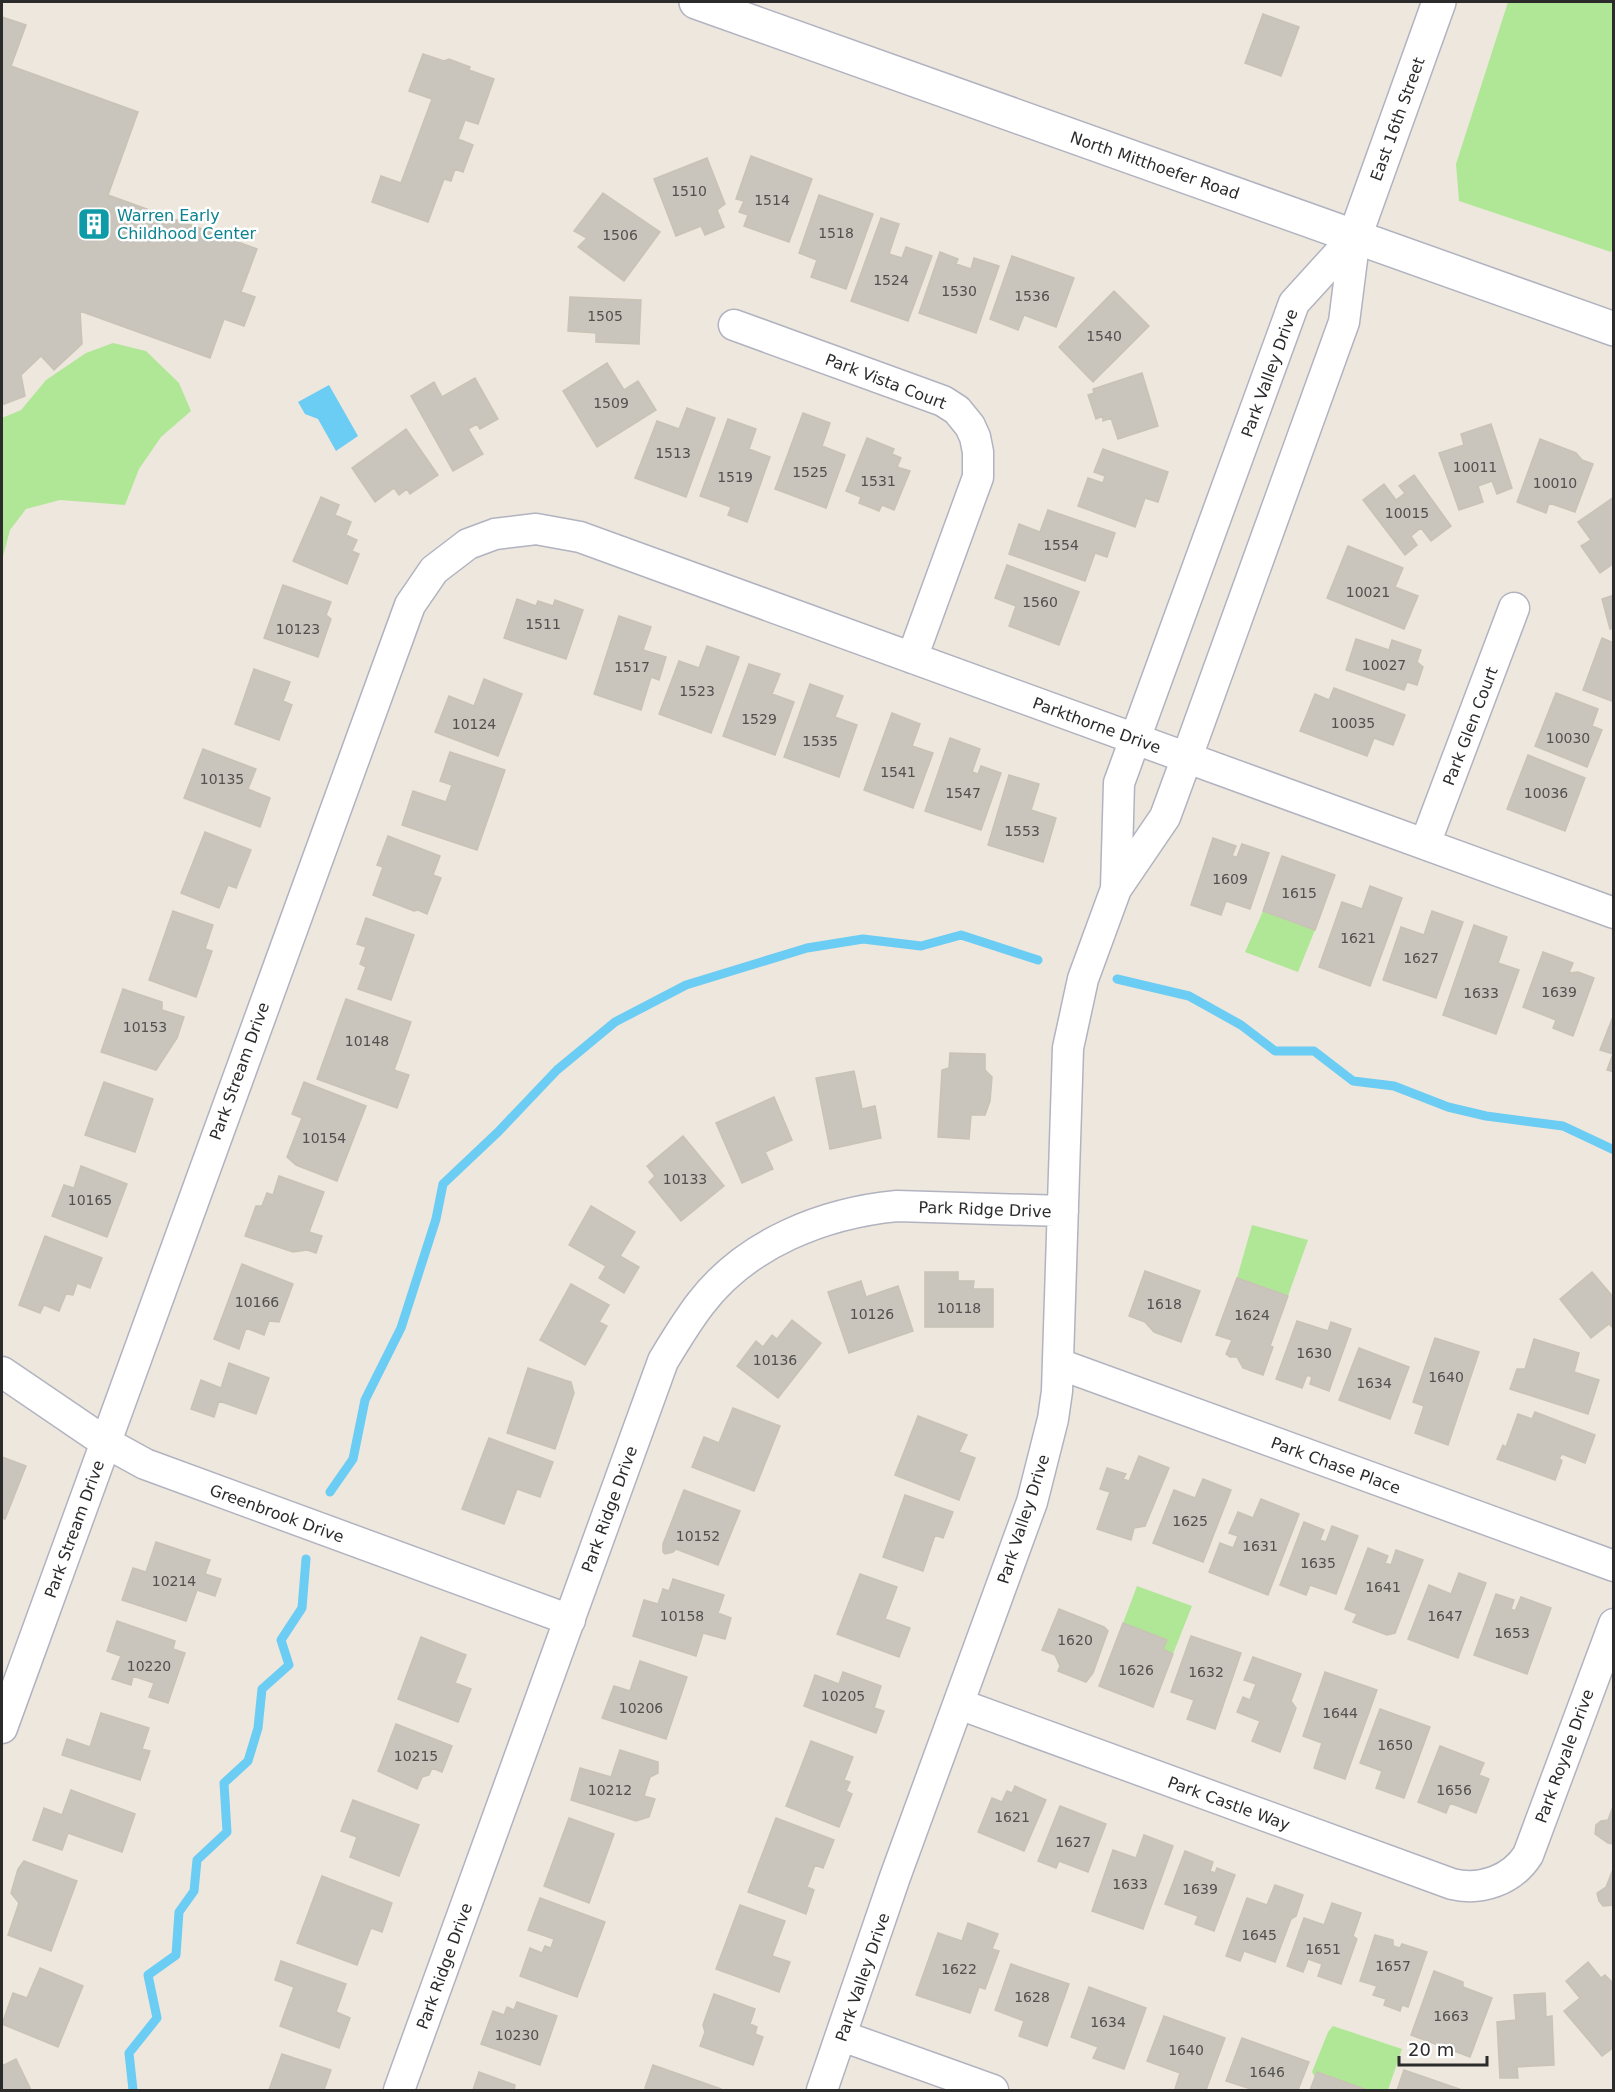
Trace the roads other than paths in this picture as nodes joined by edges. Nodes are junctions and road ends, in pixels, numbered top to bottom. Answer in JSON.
{"nodes":[{"id":1,"x":696,"y":2,"type":"edge"},
{"id":2,"x":1439,"y":2,"type":"edge"},
{"id":3,"x":1355,"y":236,"type":"junction"},
{"id":4,"x":734,"y":325,"type":"dead end"},
{"id":5,"x":1614,"y":329,"type":"edge"},
{"id":6,"x":580,"y":537,"type":"joint"},
{"id":7,"x":1514,"y":608,"type":"dead end"},
{"id":8,"x":912,"y":658,"type":"junction"},
{"id":9,"x":1135,"y":739,"type":"junction"},
{"id":10,"x":1187,"y":758,"type":"junction"},
{"id":11,"x":1425,"y":844,"type":"junction"},
{"id":12,"x":1116,"y":889,"type":"junction"},
{"id":13,"x":1614,"y":913,"type":"edge"},
{"id":14,"x":1063,"y":1211,"type":"junction"},
{"id":15,"x":1059,"y":1364,"type":"junction"},
{"id":16,"x":2,"y":1372,"type":"edge"},
{"id":17,"x":105,"y":1442,"type":"junction"},
{"id":18,"x":1614,"y":1566,"type":"edge"},
{"id":19,"x":570,"y":1620,"type":"junction"},
{"id":20,"x":1614,"y":1624,"type":"edge"},
{"id":21,"x":959,"y":1704,"type":"junction"},
{"id":22,"x":2,"y":1728,"type":"edge"},
{"id":23,"x":1502,"y":1878,"type":"joint"},
{"id":24,"x":842,"y":2036,"type":"junction"},
{"id":25,"x":399,"y":2091,"type":"edge"},
{"id":26,"x":822,"y":2091,"type":"edge"},
{"id":27,"x":993,"y":2091,"type":"edge"}],
"edges":[{"from":1,"to":3,"type":"main road","name":"North Mitthoefer Road"},
{"from":2,"to":3,"type":"main road","name":"East 16th Street"},
{"from":3,"to":5,"type":"main road","name":"North Mitthoefer Road"},
{"from":3,"to":9,"type":"street","name":"Park Valley Drive"},
{"from":3,"to":10,"type":"street","name":"Park Valley Drive"},
{"from":4,"to":8,"type":"street","name":"Park Vista Court"},
{"from":6,"to":8,"type":"street","name":"Parkthorne Drive"},
{"from":6,"to":17,"type":"street","name":"Park Stream Drive"},
{"from":7,"to":11,"type":"street","name":"Park Glen Court"},
{"from":8,"to":9,"type":"street","name":"Parkthorne Drive"},
{"from":9,"to":10,"type":"street","name":"Parkthorne Drive"},
{"from":9,"to":12,"type":"street","name":"Park Valley Drive"},
{"from":10,"to":11,"type":"street","name":"Parkthorne Drive"},
{"from":10,"to":12,"type":"street","name":"Park Valley Drive"},
{"from":11,"to":13,"type":"street","name":"Parkthorne Drive"},
{"from":12,"to":14,"type":"street","name":"Park Valley Drive"},
{"from":14,"to":15,"type":"street","name":"Park Valley Drive"},
{"from":14,"to":19,"type":"street","name":"Park Ridge Drive"},
{"from":15,"to":18,"type":"street","name":"Park Chase Place"},
{"from":15,"to":21,"type":"street","name":"Park Valley Drive"},
{"from":16,"to":17,"type":"street","name":"Greenbrook Drive"},
{"from":17,"to":19,"type":"street","name":"Greenbrook Drive"},
{"from":17,"to":22,"type":"street","name":"Park Stream Drive"},
{"from":19,"to":25,"type":"street","name":"Park Ridge Drive"},
{"from":20,"to":23,"type":"street","name":"Park Royale Drive"},
{"from":21,"to":23,"type":"street","name":"Park Castle Way"},
{"from":21,"to":24,"type":"street","name":"Park Valley Drive"},
{"from":24,"to":26,"type":"street","name":"Park Valley Drive"},
{"from":24,"to":27,"type":"street"}]}
